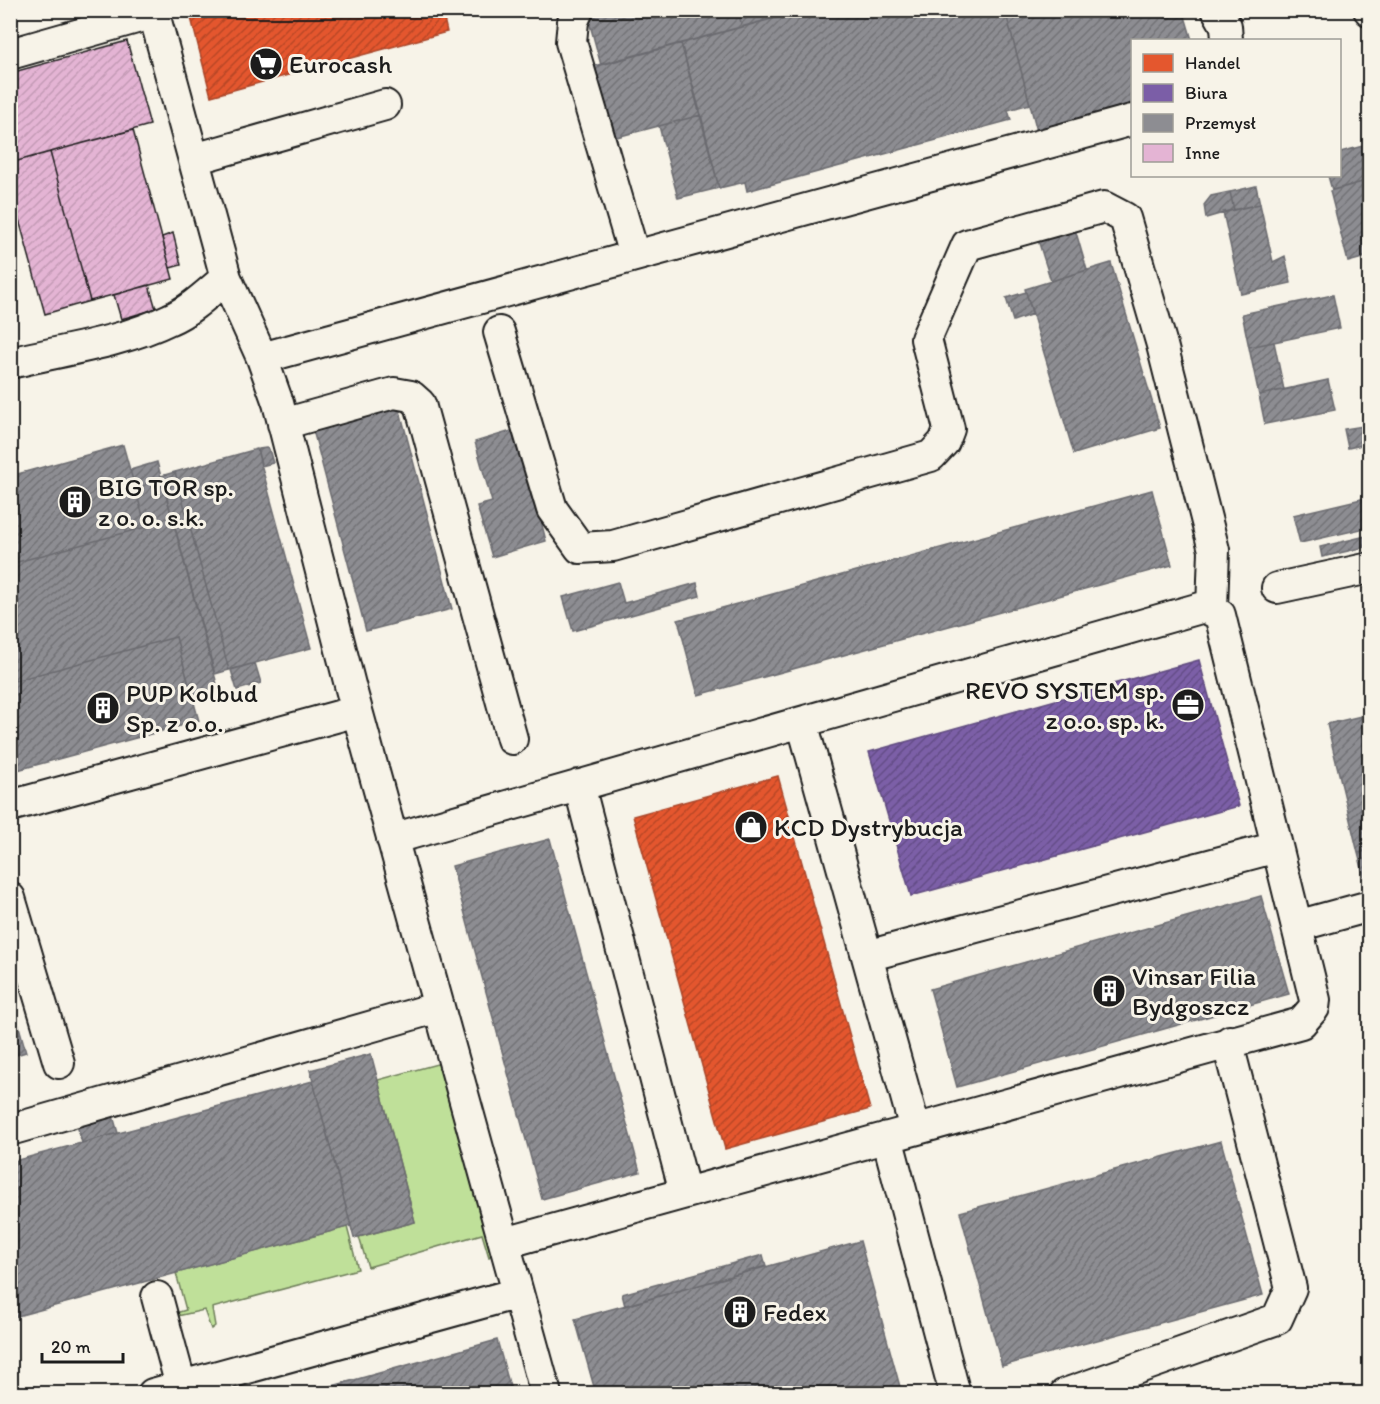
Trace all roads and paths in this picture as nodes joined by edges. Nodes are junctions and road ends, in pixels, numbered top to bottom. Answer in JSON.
{"nodes":[{"id":1,"x":578,"y":10,"type":"edge"},
{"id":2,"x":1217,"y":10,"type":"edge"},
{"id":3,"x":154,"y":12,"type":"edge"},
{"id":4,"x":1227,"y":39,"type":"edge"},
{"id":5,"x":10,"y":54,"type":"edge"},
{"id":6,"x":385,"y":105,"type":"dead end"},
{"id":7,"x":1131,"y":120,"type":"edge"},
{"id":8,"x":194,"y":159,"type":"junction"},
{"id":9,"x":634,"y":255,"type":"junction"},
{"id":10,"x":226,"y":278,"type":"junction"},
{"id":11,"x":499,"y":332,"type":"dead end"},
{"id":12,"x":262,"y":358,"type":"junction"},
{"id":13,"x":10,"y":363,"type":"edge"},
{"id":14,"x":283,"y":424,"type":"junction"},
{"id":15,"x":1370,"y":568,"type":"edge"},
{"id":16,"x":1277,"y":588,"type":"dead end"},
{"id":17,"x":1212,"y":609,"type":"junction"},
{"id":18,"x":357,"y":711,"type":"junction"},
{"id":19,"x":802,"y":722,"type":"junction"},
{"id":20,"x":512,"y":738,"type":"dead end"},
{"id":21,"x":579,"y":785,"type":"junction"},
{"id":22,"x":10,"y":806,"type":"edge"},
{"id":23,"x":392,"y":839,"type":"junction"},
{"id":24,"x":1277,"y":847,"type":"junction"},
{"id":25,"x":10,"y":898,"type":"edge"},
{"id":26,"x":1370,"y":906,"type":"edge"},
{"id":27,"x":1297,"y":926,"type":"junction"},
{"id":28,"x":867,"y":956,"type":"junction"},
{"id":29,"x":439,"y":1007,"type":"junction"},
{"id":30,"x":1230,"y":1041,"type":"junction"},
{"id":31,"x":59,"y":1063,"type":"dead end"},
{"id":32,"x":915,"y":1129,"type":"junction"},
{"id":33,"x":10,"y":1130,"type":"edge"},
{"id":34,"x":887,"y":1137,"type":"junction"},
{"id":35,"x":685,"y":1193,"type":"junction"},
{"id":36,"x":505,"y":1243,"type":"junction"},
{"id":37,"x":518,"y":1293,"type":"junction"},
{"id":38,"x":157,"y":1297,"type":"dead end"},
{"id":39,"x":167,"y":1390,"type":"edge"},
{"id":40,"x":546,"y":1394,"type":"edge"},
{"id":41,"x":955,"y":1394,"type":"edge"},
{"id":42,"x":1065,"y":1394,"type":"edge"}],
"edges":[{"from":1,"to":9,"type":"lane"},
{"from":2,"to":4,"type":"lane"},
{"from":3,"to":5,"type":"lane"},
{"from":3,"to":8,"type":"lane"},
{"from":6,"to":8,"type":"lane"},
{"from":7,"to":9,"type":"lane"},
{"from":8,"to":10,"type":"lane"},
{"from":9,"to":12,"type":"lane"},
{"from":10,"to":12,"type":"lane"},
{"from":10,"to":13,"type":"lane"},
{"from":11,"to":17,"type":"lane"},
{"from":12,"to":14,"type":"lane"},
{"from":14,"to":18,"type":"lane"},
{"from":14,"to":20,"type":"lane"},
{"from":15,"to":16,"type":"lane"},
{"from":17,"to":19,"type":"lane"},
{"from":17,"to":24,"type":"lane"},
{"from":18,"to":22,"type":"lane"},
{"from":18,"to":23,"type":"lane"},
{"from":19,"to":21,"type":"lane"},
{"from":19,"to":28,"type":"lane"},
{"from":21,"to":23,"type":"lane"},
{"from":21,"to":35,"type":"lane"},
{"from":23,"to":29,"type":"lane"},
{"from":24,"to":27,"type":"lane"},
{"from":24,"to":28,"type":"lane"},
{"from":25,"to":31,"type":"lane"},
{"from":26,"to":27,"type":"lane"},
{"from":27,"to":30,"type":"lane"},
{"from":28,"to":32,"type":"lane"},
{"from":29,"to":33,"type":"lane"},
{"from":29,"to":36,"type":"lane"},
{"from":30,"to":32,"type":"lane"},
{"from":30,"to":42,"type":"lane"},
{"from":32,"to":34,"type":"lane"},
{"from":34,"to":35,"type":"lane"},
{"from":34,"to":41,"type":"lane"},
{"from":35,"to":36,"type":"lane"},
{"from":36,"to":37,"type":"lane"},
{"from":37,"to":39,"type":"lane"},
{"from":37,"to":40,"type":"lane"},
{"from":38,"to":39,"type":"lane"}]}
